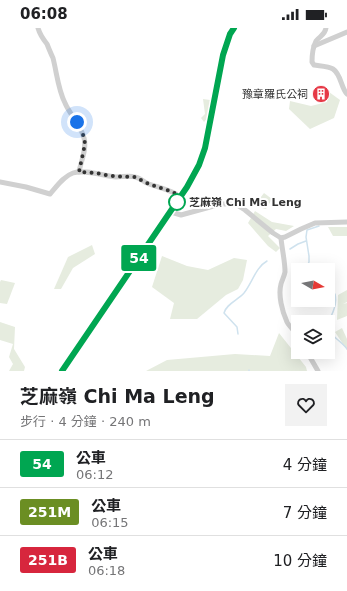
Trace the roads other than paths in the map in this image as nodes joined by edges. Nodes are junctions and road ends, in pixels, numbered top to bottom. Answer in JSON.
{"nodes":[{"id":1,"x":38,"y":28,"type":"edge"},
{"id":2,"x":234,"y":28,"type":"edge"},
{"id":3,"x":326,"y":28,"type":"edge"},
{"id":4,"x":347,"y":32,"type":"edge"},
{"id":5,"x":314,"y":46,"type":"junction"},
{"id":6,"x":347,"y":94,"type":"edge"},
{"id":7,"x":79,"y":172,"type":"junction"},
{"id":8,"x":0,"y":182,"type":"edge"},
{"id":9,"x":181,"y":197,"type":"junction"},
{"id":10,"x":171,"y":212,"type":"junction"},
{"id":11,"x":347,"y":222,"type":"edge"},
{"id":12,"x":281,"y":238,"type":"junction"},
{"id":13,"x":291,"y":327,"type":"edge"},
{"id":14,"x":311,"y":359,"type":"edge"},
{"id":15,"x":62,"y":371,"type":"edge"},
{"id":16,"x":318,"y":371,"type":"edge"}],
"edges":[{"from":1,"to":7,"type":"street"},
{"from":2,"to":9,"type":"main road"},
{"from":3,"to":5,"type":"street"},
{"from":4,"to":5,"type":"street"},
{"from":5,"to":6,"type":"street"},
{"from":7,"to":8,"type":"street"},
{"from":7,"to":9,"type":"street"},
{"from":9,"to":10,"type":"main road"},
{"from":10,"to":12,"type":"street"},
{"from":10,"to":15,"type":"main road"},
{"from":11,"to":12,"type":"street"},
{"from":12,"to":13,"type":"street"},
{"from":14,"to":16,"type":"street"}]}
